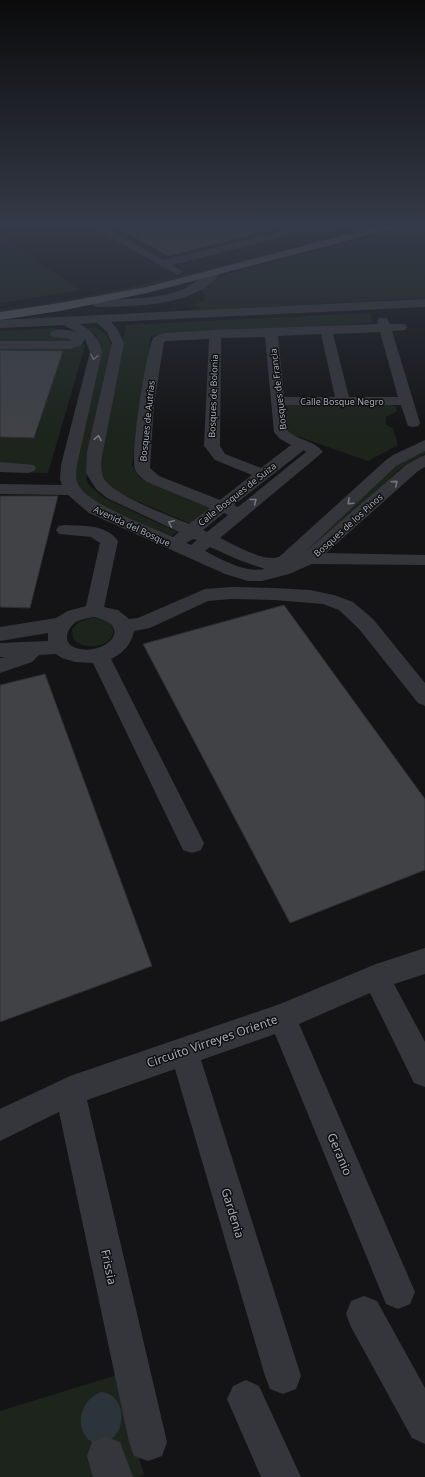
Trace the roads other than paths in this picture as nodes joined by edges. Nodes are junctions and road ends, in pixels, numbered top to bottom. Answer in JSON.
{"nodes":[{"id":1,"x":80,"y":295,"type":"edge"},
{"id":2,"x":122,"y":295,"type":"edge"},
{"id":3,"x":188,"y":295,"type":"edge"},
{"id":4,"x":181,"y":300,"type":"junction"},
{"id":5,"x":425,"y":303,"type":"edge"},
{"id":6,"x":79,"y":304,"type":"junction"},
{"id":7,"x":0,"y":307,"type":"edge"},
{"id":8,"x":62,"y":314,"type":"junction"},
{"id":9,"x":195,"y":314,"type":"junction"},
{"id":10,"x":0,"y":316,"type":"edge"},
{"id":11,"x":104,"y":318,"type":"junction"},
{"id":12,"x":43,"y":322,"type":"junction"},
{"id":13,"x":384,"y":324,"type":"junction"},
{"id":14,"x":0,"y":325,"type":"edge"},
{"id":15,"x":401,"y":327,"type":"dead end"},
{"id":16,"x":326,"y":329,"type":"junction"},
{"id":17,"x":271,"y":332,"type":"junction"},
{"id":18,"x":37,"y":334,"type":"junction"},
{"id":19,"x":215,"y":334,"type":"junction"},
{"id":20,"x":0,"y":345,"type":"edge"},
{"id":21,"x":278,"y":401,"type":"junction"},
{"id":22,"x":343,"y":401,"type":"junction"},
{"id":23,"x":407,"y":401,"type":"junction"},
{"id":24,"x":413,"y":423,"type":"dead end"},
{"id":25,"x":425,"y":445,"type":"edge"},
{"id":26,"x":309,"y":448,"type":"junction"},
{"id":27,"x":425,"y":460,"type":"edge"},
{"id":28,"x":0,"y":467,"type":"edge"},
{"id":29,"x":28,"y":468,"type":"dead end"},
{"id":30,"x":263,"y":474,"type":"junction"},
{"id":31,"x":0,"y":479,"type":"edge"},
{"id":32,"x":70,"y":485,"type":"junction"},
{"id":33,"x":0,"y":489,"type":"edge"},
{"id":34,"x":221,"y":507,"type":"junction"},
{"id":35,"x":239,"y":513,"type":"junction"},
{"id":36,"x":65,"y":530,"type":"dead end"},
{"id":37,"x":190,"y":532,"type":"junction"},
{"id":38,"x":208,"y":539,"type":"junction"},
{"id":39,"x":173,"y":545,"type":"junction"},
{"id":40,"x":191,"y":554,"type":"junction"},
{"id":41,"x":422,"y":556,"type":"edge"},
{"id":42,"x":310,"y":558,"type":"junction"},
{"id":43,"x":276,"y":566,"type":"junction"},
{"id":44,"x":94,"y":611,"type":"junction"},
{"id":45,"x":0,"y":617,"type":"edge"},
{"id":46,"x":62,"y":624,"type":"junction"},
{"id":47,"x":124,"y":627,"type":"junction"},
{"id":48,"x":9,"y":633,"type":"edge"},
{"id":49,"x":35,"y":647,"type":"junction"},
{"id":50,"x":61,"y":647,"type":"junction"},
{"id":51,"x":0,"y":650,"type":"edge"},
{"id":52,"x":99,"y":656,"type":"junction"},
{"id":53,"x":0,"y":666,"type":"edge"},
{"id":54,"x":425,"y":698,"type":"edge"},
{"id":55,"x":192,"y":843,"type":"dead end"},
{"id":56,"x":425,"y":961,"type":"edge"},
{"id":57,"x":376,"y":977,"type":"junction"},
{"id":58,"x":282,"y":1017,"type":"junction"},
{"id":59,"x":184,"y":1051,"type":"junction"},
{"id":60,"x":425,"y":1072,"type":"edge"},
{"id":61,"x":70,"y":1091,"type":"junction"},
{"id":62,"x":0,"y":1125,"type":"edge"},
{"id":63,"x":398,"y":1292,"type":"dead end"},
{"id":64,"x":364,"y":1314,"type":"dead end"},
{"id":65,"x":282,"y":1376,"type":"dead end"},
{"id":66,"x":246,"y":1399,"type":"dead end"},
{"id":67,"x":425,"y":1425,"type":"edge"},
{"id":68,"x":148,"y":1442,"type":"dead end"},
{"id":69,"x":281,"y":1477,"type":"edge"}],
"edges":[{"from":1,"to":7,"type":"main road"},
{"from":2,"to":6,"type":"main road"},
{"from":3,"to":4,"type":"street"},
{"from":4,"to":6,"type":"street"},
{"from":4,"to":9,"type":"street"},
{"from":4,"to":11,"type":"street"},
{"from":5,"to":9,"type":"street"},
{"from":6,"to":8,"type":"main road"},
{"from":8,"to":10,"type":"main road"},
{"from":8,"to":11,"type":"street"},
{"from":8,"to":12,"type":"street"},
{"from":8,"to":32,"type":"street","one_way":true},
{"from":9,"to":11,"type":"street"},
{"from":37,"to":11,"type":"street","name":"Avenida del Bosque","one_way":true},
{"from":12,"to":14,"type":"street"},
{"from":12,"to":18,"type":"street"},
{"from":13,"to":15,"type":"street"},
{"from":13,"to":16,"type":"street"},
{"from":13,"to":23,"type":"street"},
{"from":14,"to":18,"type":"street"},
{"from":16,"to":17,"type":"street"},
{"from":16,"to":22,"type":"street"},
{"from":17,"to":19,"type":"street"},
{"from":17,"to":21,"type":"street","name":"Bosques de Francia"},
{"from":18,"to":20,"type":"street"},
{"from":19,"to":30,"type":"street","name":"Bosques de Bolonia"},
{"from":19,"to":34,"type":"street","name":"Bosques de Autrias"},
{"from":21,"to":22,"type":"street","name":"Calle Bosque Negro"},
{"from":21,"to":26,"type":"street","name":"Bosques de Francia"},
{"from":22,"to":23,"type":"street","name":"Calle Bosque Negro"},
{"from":23,"to":24,"type":"street"},
{"from":25,"to":43,"type":"street","name":"Bosques de los Pinos","one_way":true},
{"from":26,"to":30,"type":"street","name":"Calle Bosques de Suiza"},
{"from":35,"to":26,"type":"street","name":"Calle Bosques de Suiza","one_way":true},
{"from":42,"to":27,"type":"street","name":"Bosques de los Pinos","one_way":true},
{"from":28,"to":29,"type":"street"},
{"from":30,"to":34,"type":"street","name":"Calle Bosques de Suiza"},
{"from":31,"to":32,"type":"street"},
{"from":32,"to":33,"type":"street"},
{"from":32,"to":39,"type":"street","name":"Avenida del Bosque"},
{"from":34,"to":35,"type":"street","name":"Bosques de Autrias"},
{"from":34,"to":37,"type":"street","name":"Calle Bosques de Suiza"},
{"from":35,"to":38,"type":"street","name":"Calle Bosques de Suiza"},
{"from":36,"to":44,"type":"street"},
{"from":37,"to":38,"type":"street","name":"Avenida del Bosque"},
{"from":37,"to":39,"type":"street","name":"Calle Bosques de Suiza"},
{"from":38,"to":40,"type":"street","name":"Calle Bosques de Suiza"},
{"from":38,"to":43,"type":"street","name":"Avenida del Bosque"},
{"from":39,"to":40,"type":"street","name":"Avenida del Bosque"},
{"from":40,"to":43,"type":"street","name":"Avenida del Bosque"},
{"from":41,"to":42,"type":"street"},
{"from":42,"to":43,"type":"street"},
{"from":42,"to":43,"type":"street","name":"Bosques de los Pinos"},
{"from":44,"to":46,"type":"street"},
{"from":44,"to":47,"type":"street"},
{"from":45,"to":48,"type":"street"},
{"from":46,"to":48,"type":"street"},
{"from":46,"to":50,"type":"street"},
{"from":47,"to":52,"type":"street"},
{"from":47,"to":54,"type":"street"},
{"from":49,"to":50,"type":"street"},
{"from":49,"to":51,"type":"street"},
{"from":49,"to":53,"type":"street"},
{"from":50,"to":52,"type":"street"},
{"from":52,"to":55,"type":"street"},
{"from":56,"to":57,"type":"street","name":"Circuito Virreyes Oriente"},
{"from":57,"to":58,"type":"street","name":"Circuito Virreyes Oriente"},
{"from":57,"to":60,"type":"street"},
{"from":58,"to":59,"type":"street","name":"Circuito Virreyes Oriente"},
{"from":58,"to":63,"type":"street","name":"Geranio"},
{"from":59,"to":61,"type":"street","name":"Circuito Virreyes Oriente"},
{"from":59,"to":65,"type":"street","name":"Gardenia"},
{"from":61,"to":62,"type":"street","name":"Circuito Virreyes Oriente"},
{"from":61,"to":68,"type":"street","name":"Frissia"},
{"from":64,"to":67,"type":"street"},
{"from":66,"to":69,"type":"street"}]}
